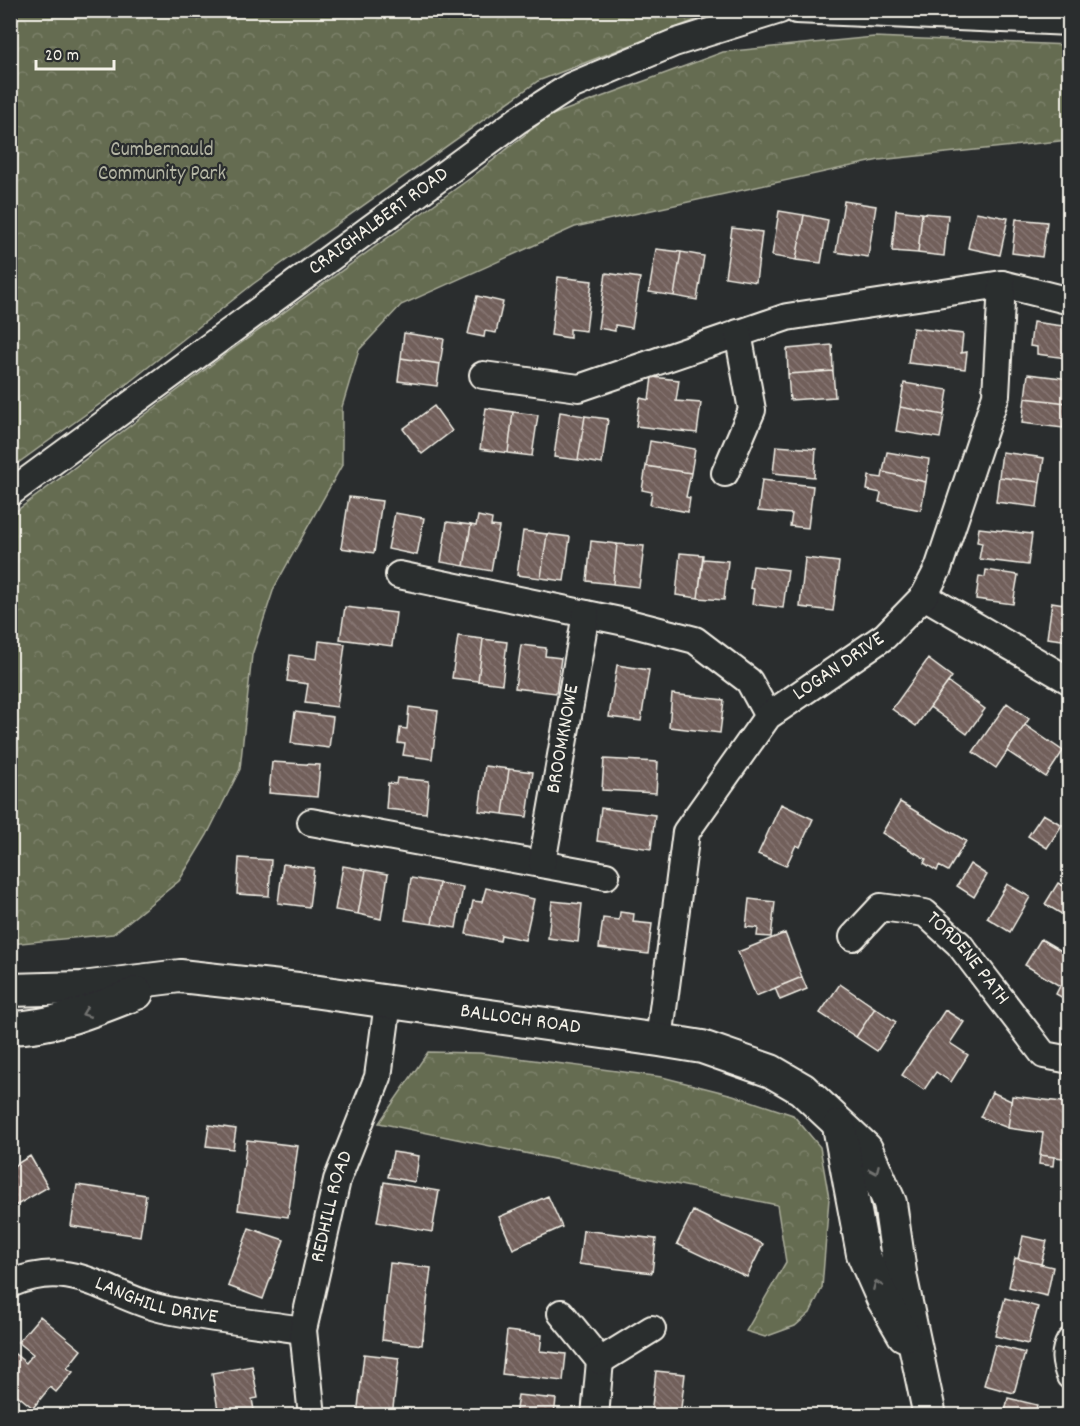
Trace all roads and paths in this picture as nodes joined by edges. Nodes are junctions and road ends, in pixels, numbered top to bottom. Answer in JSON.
{"nodes":[{"id":1,"x":780,"y":10,"type":"edge"},
{"id":2,"x":796,"y":10,"type":"edge"},
{"id":3,"x":1070,"y":22,"type":"edge"},
{"id":4,"x":1002,"y":284,"type":"junction"},
{"id":5,"x":1070,"y":301,"type":"edge"},
{"id":6,"x":738,"y":333,"type":"junction"},
{"id":7,"x":483,"y":375,"type":"dead end"},
{"id":8,"x":725,"y":473,"type":"dead end"},
{"id":9,"x":10,"y":493,"type":"edge"},
{"id":10,"x":399,"y":575,"type":"dead end"},
{"id":11,"x":924,"y":596,"type":"junction"},
{"id":12,"x":586,"y":614,"type":"junction"},
{"id":13,"x":1070,"y":681,"type":"edge"},
{"id":14,"x":768,"y":716,"type":"junction"},
{"id":15,"x":311,"y":822,"type":"dead end"},
{"id":16,"x":542,"y":863,"type":"junction"},
{"id":17,"x":606,"y":876,"type":"dead end"},
{"id":18,"x":853,"y":937,"type":"dead end"},
{"id":19,"x":180,"y":976,"type":"junction"},
{"id":20,"x":10,"y":990,"type":"edge"},
{"id":21,"x":388,"y":1003,"type":"junction"},
{"id":22,"x":10,"y":1028,"type":"edge"},
{"id":23,"x":659,"y":1040,"type":"junction"},
{"id":24,"x":1070,"y":1060,"type":"edge"},
{"id":25,"x":10,"y":1284,"type":"edge"},
{"id":26,"x":561,"y":1313,"type":"dead end"},
{"id":27,"x":652,"y":1329,"type":"dead end"},
{"id":28,"x":303,"y":1330,"type":"junction"},
{"id":29,"x":1070,"y":1341,"type":"edge"},
{"id":30,"x":600,"y":1361,"type":"junction"},
{"id":31,"x":1070,"y":1376,"type":"edge"},
{"id":32,"x":312,"y":1416,"type":"edge"},
{"id":33,"x":596,"y":1416,"type":"edge"},
{"id":34,"x":930,"y":1416,"type":"edge"}],
"edges":[{"from":1,"to":9,"type":"street","name":"CRAIGHALBERT ROAD"},
{"from":2,"to":3,"type":"street"},
{"from":4,"to":5,"type":"street"},
{"from":4,"to":6,"type":"street"},
{"from":4,"to":11,"type":"street","name":"LOGAN DRIVE"},
{"from":6,"to":7,"type":"street"},
{"from":6,"to":8,"type":"street"},
{"from":10,"to":12,"type":"street"},
{"from":11,"to":13,"type":"street"},
{"from":11,"to":14,"type":"street","name":"LOGAN DRIVE"},
{"from":12,"to":14,"type":"street"},
{"from":12,"to":16,"type":"street","name":"BROOMKNOWE"},
{"from":14,"to":23,"type":"street","name":"LOGAN DRIVE"},
{"from":15,"to":16,"type":"street"},
{"from":16,"to":17,"type":"street"},
{"from":18,"to":24,"type":"street","name":"TORDENE PATH"},
{"from":19,"to":20,"type":"street","name":"BALLOCH ROAD"},
{"from":19,"to":21,"type":"street","name":"BALLOCH ROAD"},
{"from":19,"to":22,"type":"street","name":"BALLOCH ROAD","one_way":true},
{"from":21,"to":23,"type":"street","name":"BALLOCH ROAD"},
{"from":21,"to":28,"type":"street","name":"REDHILL ROAD"},
{"from":23,"to":34,"type":"street","name":"BALLOCH ROAD"},
{"from":25,"to":28,"type":"street","name":"LANGHILL DRIVE"},
{"from":26,"to":30,"type":"street"},
{"from":27,"to":30,"type":"street"},
{"from":28,"to":32,"type":"street","name":"REDHILL ROAD"},
{"from":29,"to":31,"type":"street"},
{"from":30,"to":33,"type":"street"}]}
